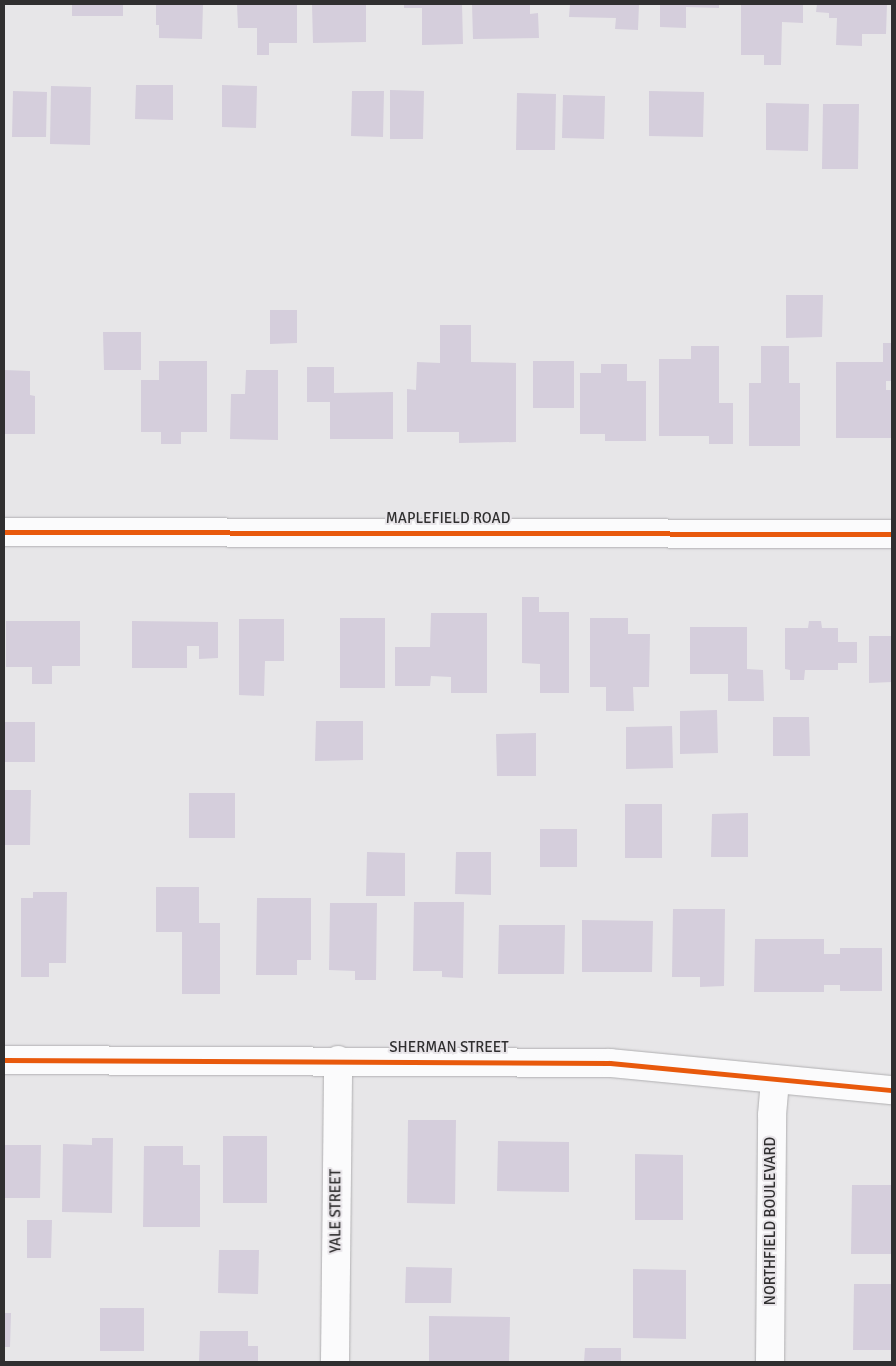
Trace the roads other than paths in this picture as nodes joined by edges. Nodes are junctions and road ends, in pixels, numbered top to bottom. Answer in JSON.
{"nodes":[{"id":1,"x":4,"y":532,"type":"edge"},
{"id":2,"x":892,"y":534,"type":"edge"},
{"id":3,"x":4,"y":1060,"type":"edge"},
{"id":4,"x":338,"y":1060,"type":"junction"},
{"id":5,"x":775,"y":1079,"type":"junction"},
{"id":6,"x":892,"y":1090,"type":"edge"},
{"id":7,"x":335,"y":1362,"type":"edge"},
{"id":8,"x":770,"y":1362,"type":"edge"}],
"edges":[{"from":1,"to":2,"type":"street","name":"MAPLEFIELD ROAD"},
{"from":3,"to":4,"type":"street","name":"SHERMAN STREET"},
{"from":4,"to":5,"type":"street","name":"SHERMAN STREET"},
{"from":4,"to":7,"type":"street","name":"YALE STREET"},
{"from":5,"to":6,"type":"street","name":"SHERMAN STREET"},
{"from":5,"to":8,"type":"street","name":"NORTHFIELD BOULEVARD"}]}
